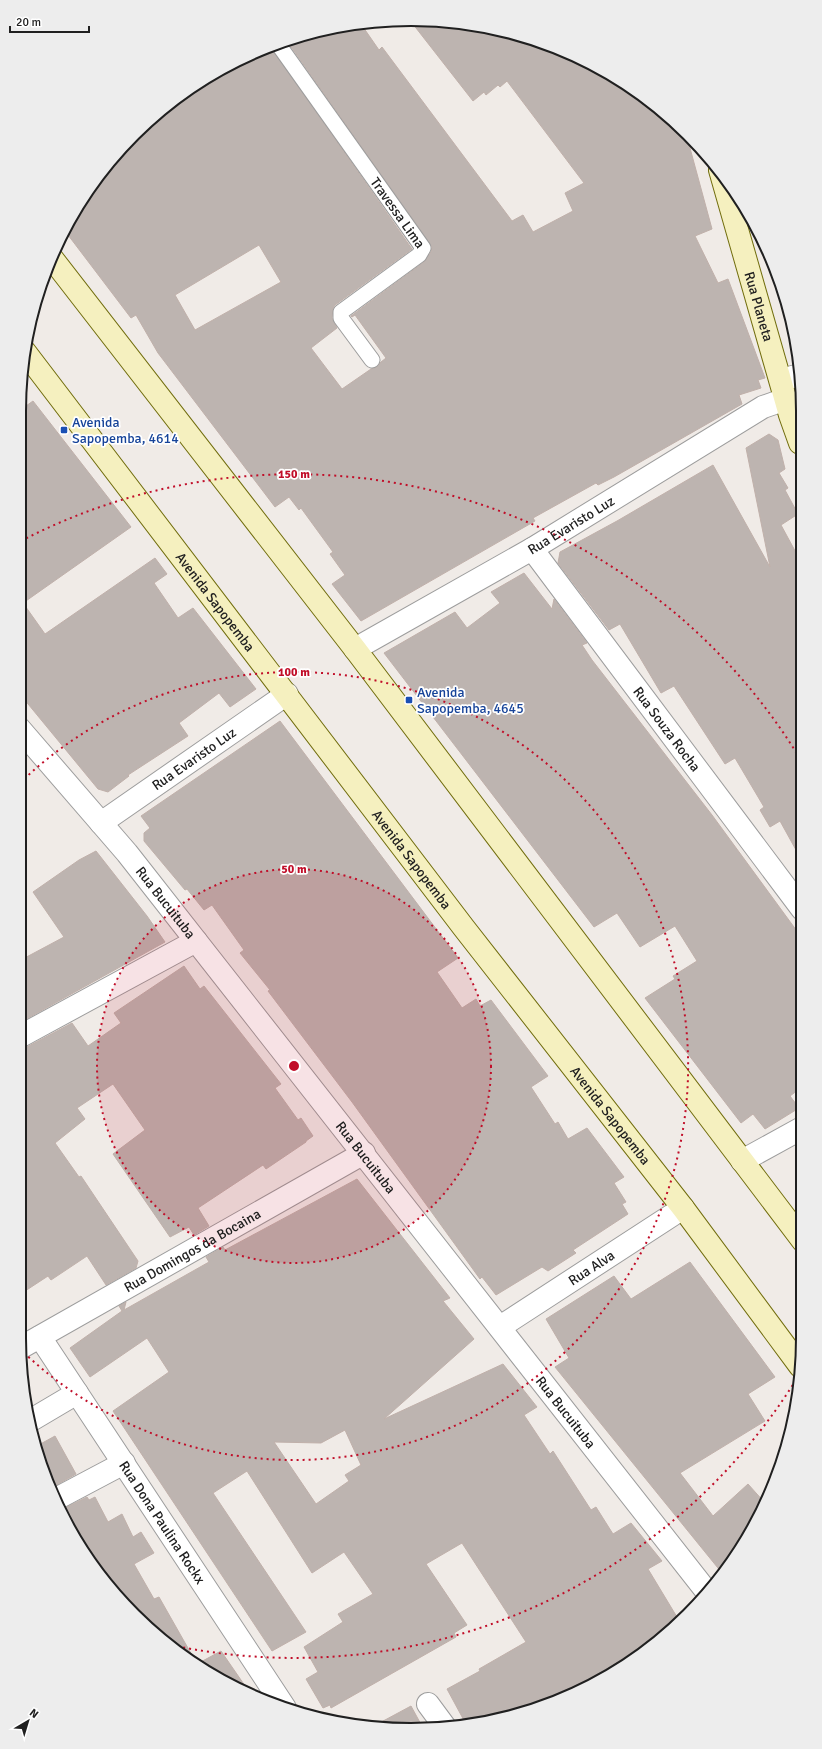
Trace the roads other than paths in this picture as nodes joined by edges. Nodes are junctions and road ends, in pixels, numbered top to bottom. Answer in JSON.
{"nodes":[{"id":1,"x":281,"y":48,"type":"edge"},
{"id":2,"x":727,"y":192,"type":"edge"},
{"id":3,"x":56,"y":263,"type":"edge"},
{"id":4,"x":30,"y":358,"type":"edge"},
{"id":5,"x":372,"y":360,"type":"dead end"},
{"id":6,"x":789,"y":385,"type":"edge"},
{"id":7,"x":796,"y":422,"type":"edge"},
{"id":8,"x":532,"y":549,"type":"junction"},
{"id":9,"x":355,"y":649,"type":"junction"},
{"id":10,"x":287,"y":694,"type":"junction"},
{"id":11,"x":26,"y":736,"type":"edge"},
{"id":12,"x":101,"y":823,"type":"junction"},
{"id":13,"x":796,"y":901,"type":"edge"},
{"id":14,"x":196,"y":941,"type":"junction"},
{"id":15,"x":26,"y":1033,"type":"edge"},
{"id":16,"x":796,"y":1131,"type":"edge"},
{"id":17,"x":364,"y":1153,"type":"junction"},
{"id":18,"x":742,"y":1161,"type":"junction"},
{"id":19,"x":683,"y":1208,"type":"junction"},
{"id":20,"x":796,"y":1233,"type":"edge"},
{"id":21,"x":500,"y":1327,"type":"junction"},
{"id":22,"x":40,"y":1337,"type":"junction"},
{"id":23,"x":26,"y":1345,"type":"edge"},
{"id":24,"x":795,"y":1359,"type":"edge"},
{"id":25,"x":77,"y":1392,"type":"junction"},
{"id":26,"x":34,"y":1418,"type":"edge"},
{"id":27,"x":124,"y":1463,"type":"junction"},
{"id":28,"x":61,"y":1497,"type":"edge"},
{"id":29,"x":704,"y":1588,"type":"edge"},
{"id":30,"x":280,"y":1700,"type":"edge"},
{"id":31,"x":428,"y":1704,"type":"dead end"},
{"id":32,"x":441,"y":1722,"type":"edge"}],
"edges":[{"from":1,"to":5,"type":"lane","name":"Travessa Lima"},
{"from":2,"to":6,"type":"main road","name":"Rua Planeta"},
{"from":3,"to":9,"type":"main road"},
{"from":4,"to":10,"type":"main road","name":"Avenida Sapopemba"},
{"from":6,"to":7,"type":"main road","name":"Rua Planeta"},
{"from":6,"to":8,"type":"street","name":"Rua Evaristo Luz"},
{"from":8,"to":9,"type":"street","name":"Rua Evaristo Luz"},
{"from":8,"to":13,"type":"street","name":"Rua Souza Rocha"},
{"from":9,"to":18,"type":"main road"},
{"from":10,"to":12,"type":"street","name":"Rua Evaristo Luz"},
{"from":10,"to":19,"type":"main road","name":"Avenida Sapopemba"},
{"from":11,"to":12,"type":"street","name":"Rua Bucuituba"},
{"from":12,"to":14,"type":"street","name":"Rua Bucuituba"},
{"from":14,"to":15,"type":"street"},
{"from":14,"to":17,"type":"street","name":"Rua Bucuituba"},
{"from":16,"to":18,"type":"street"},
{"from":17,"to":21,"type":"street","name":"Rua Bucuituba"},
{"from":17,"to":22,"type":"street","name":"Rua Domingos da Bocaina"},
{"from":18,"to":20,"type":"main road"},
{"from":19,"to":21,"type":"street","name":"Rua Alva"},
{"from":19,"to":24,"type":"main road","name":"Avenida Sapopemba"},
{"from":21,"to":29,"type":"street","name":"Rua Bucuituba"},
{"from":22,"to":23,"type":"street","name":"Rua Domingos da Bocaina"},
{"from":22,"to":25,"type":"street","name":"Rua Dona Paulina Rockx"},
{"from":25,"to":26,"type":"street"},
{"from":25,"to":27,"type":"street","name":"Rua Dona Paulina Rockx"},
{"from":27,"to":28,"type":"street"},
{"from":27,"to":30,"type":"street","name":"Rua Dona Paulina Rockx"},
{"from":31,"to":32,"type":"street"}]}
